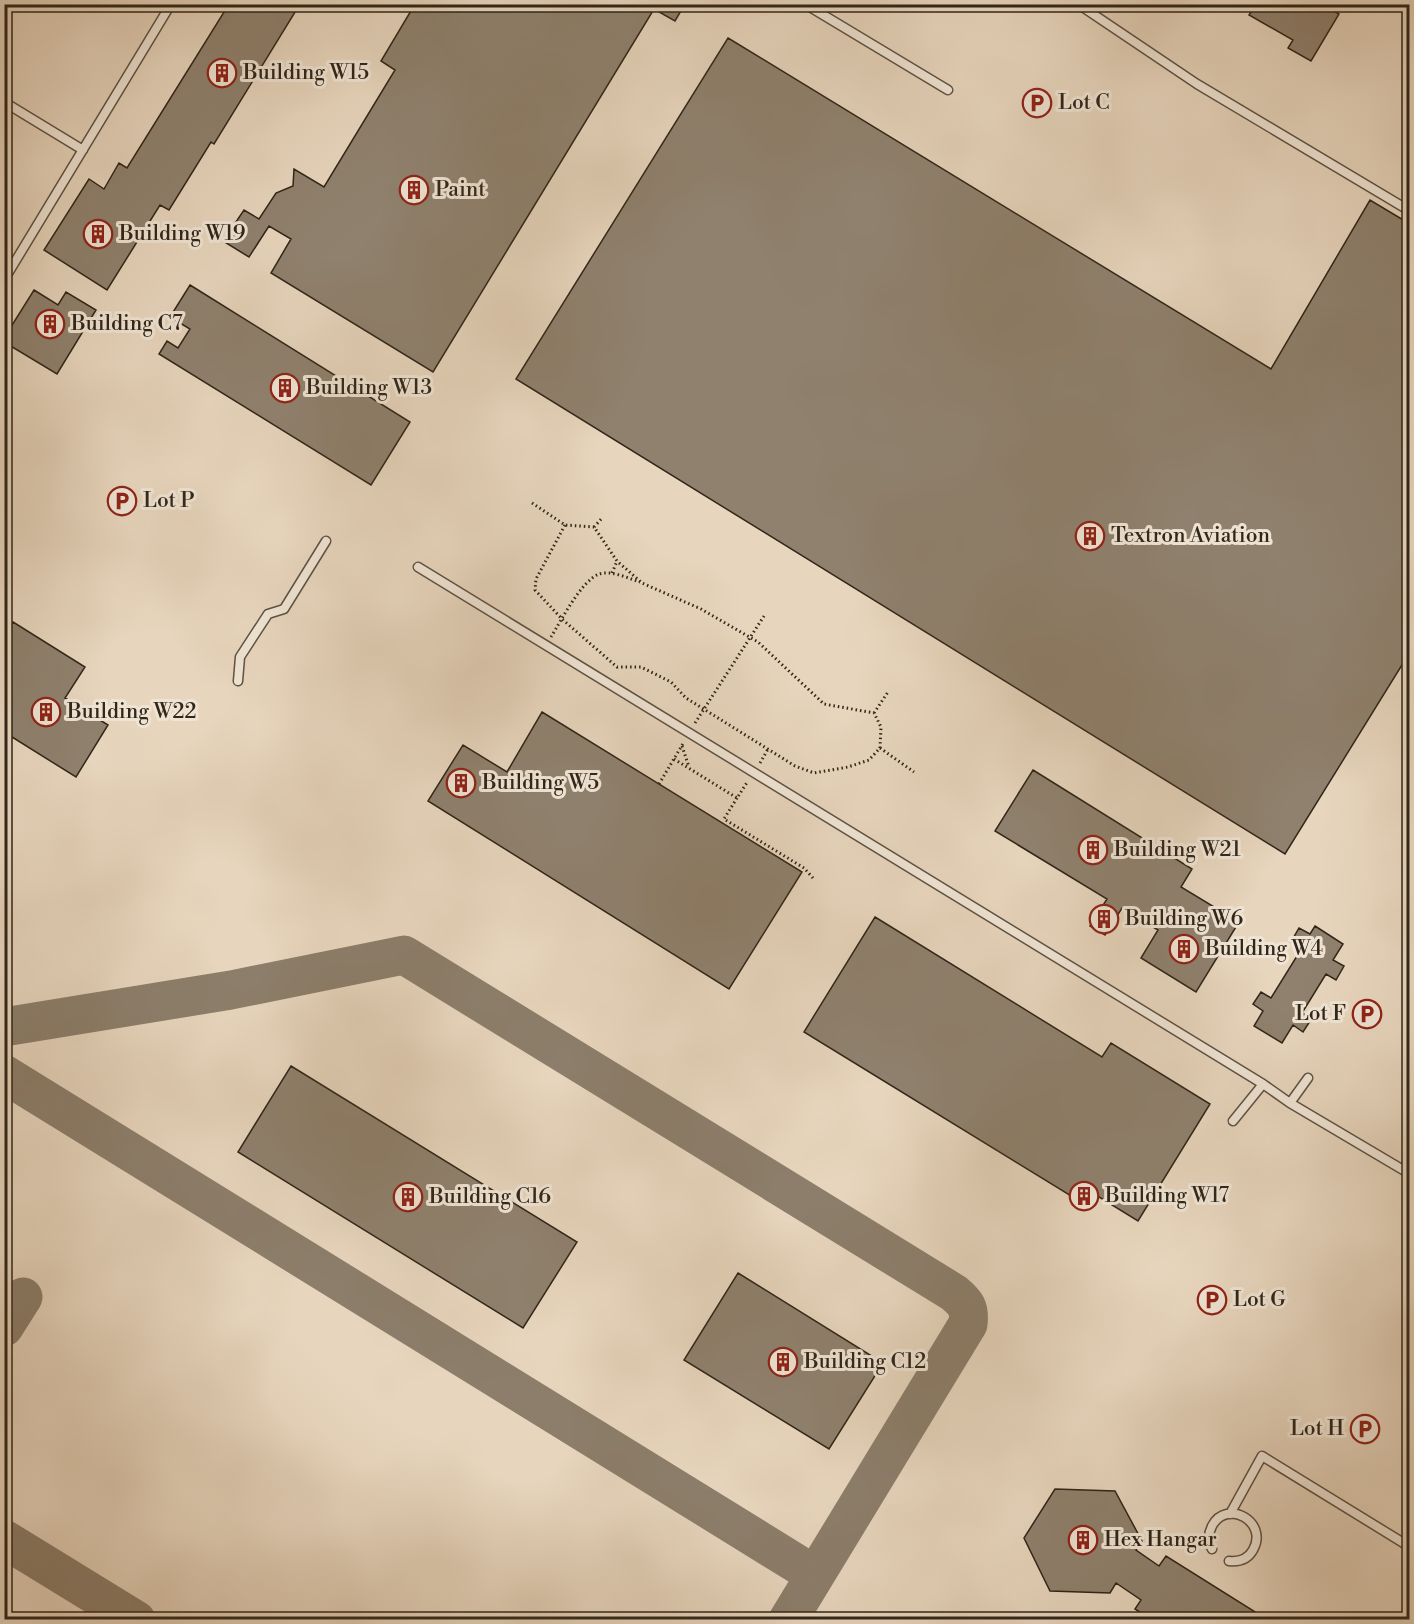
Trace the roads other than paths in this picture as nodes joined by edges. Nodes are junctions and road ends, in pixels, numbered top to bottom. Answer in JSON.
{"nodes":[{"id":1,"x":171,"y":4,"type":"edge"},
{"id":2,"x":805,"y":4,"type":"edge"},
{"id":3,"x":1078,"y":4,"type":"edge"},
{"id":4,"x":948,"y":90,"type":"dead end"},
{"id":5,"x":4,"y":102,"type":"edge"},
{"id":6,"x":83,"y":150,"type":"junction"},
{"id":7,"x":1410,"y":211,"type":"edge"},
{"id":8,"x":4,"y":280,"type":"edge"},
{"id":9,"x":326,"y":541,"type":"dead end"},
{"id":10,"x":418,"y":567,"type":"dead end"},
{"id":11,"x":238,"y":681,"type":"dead end"},
{"id":12,"x":1308,"y":1078,"type":"dead end"},
{"id":13,"x":1263,"y":1084,"type":"junction"},
{"id":14,"x":1290,"y":1103,"type":"junction"},
{"id":15,"x":1233,"y":1121,"type":"dead end"},
{"id":16,"x":1410,"y":1174,"type":"edge"},
{"id":17,"x":1230,"y":1514,"type":"junction"},
{"id":18,"x":1410,"y":1547,"type":"edge"},
{"id":19,"x":1212,"y":1549,"type":"dead end"},
{"id":20,"x":1229,"y":1561,"type":"dead end"}],
"edges":[{"from":1,"to":6,"type":"lane"},
{"from":2,"to":4,"type":"lane"},
{"from":3,"to":7,"type":"lane"},
{"from":5,"to":6,"type":"lane"},
{"from":6,"to":8,"type":"lane"},
{"from":9,"to":11,"type":"lane"},
{"from":10,"to":13,"type":"lane"},
{"from":12,"to":14,"type":"lane"},
{"from":13,"to":14,"type":"lane"},
{"from":13,"to":15,"type":"lane"},
{"from":14,"to":16,"type":"lane"},
{"from":17,"to":18,"type":"lane"},
{"from":17,"to":19,"type":"lane"},
{"from":17,"to":20,"type":"lane"}]}
